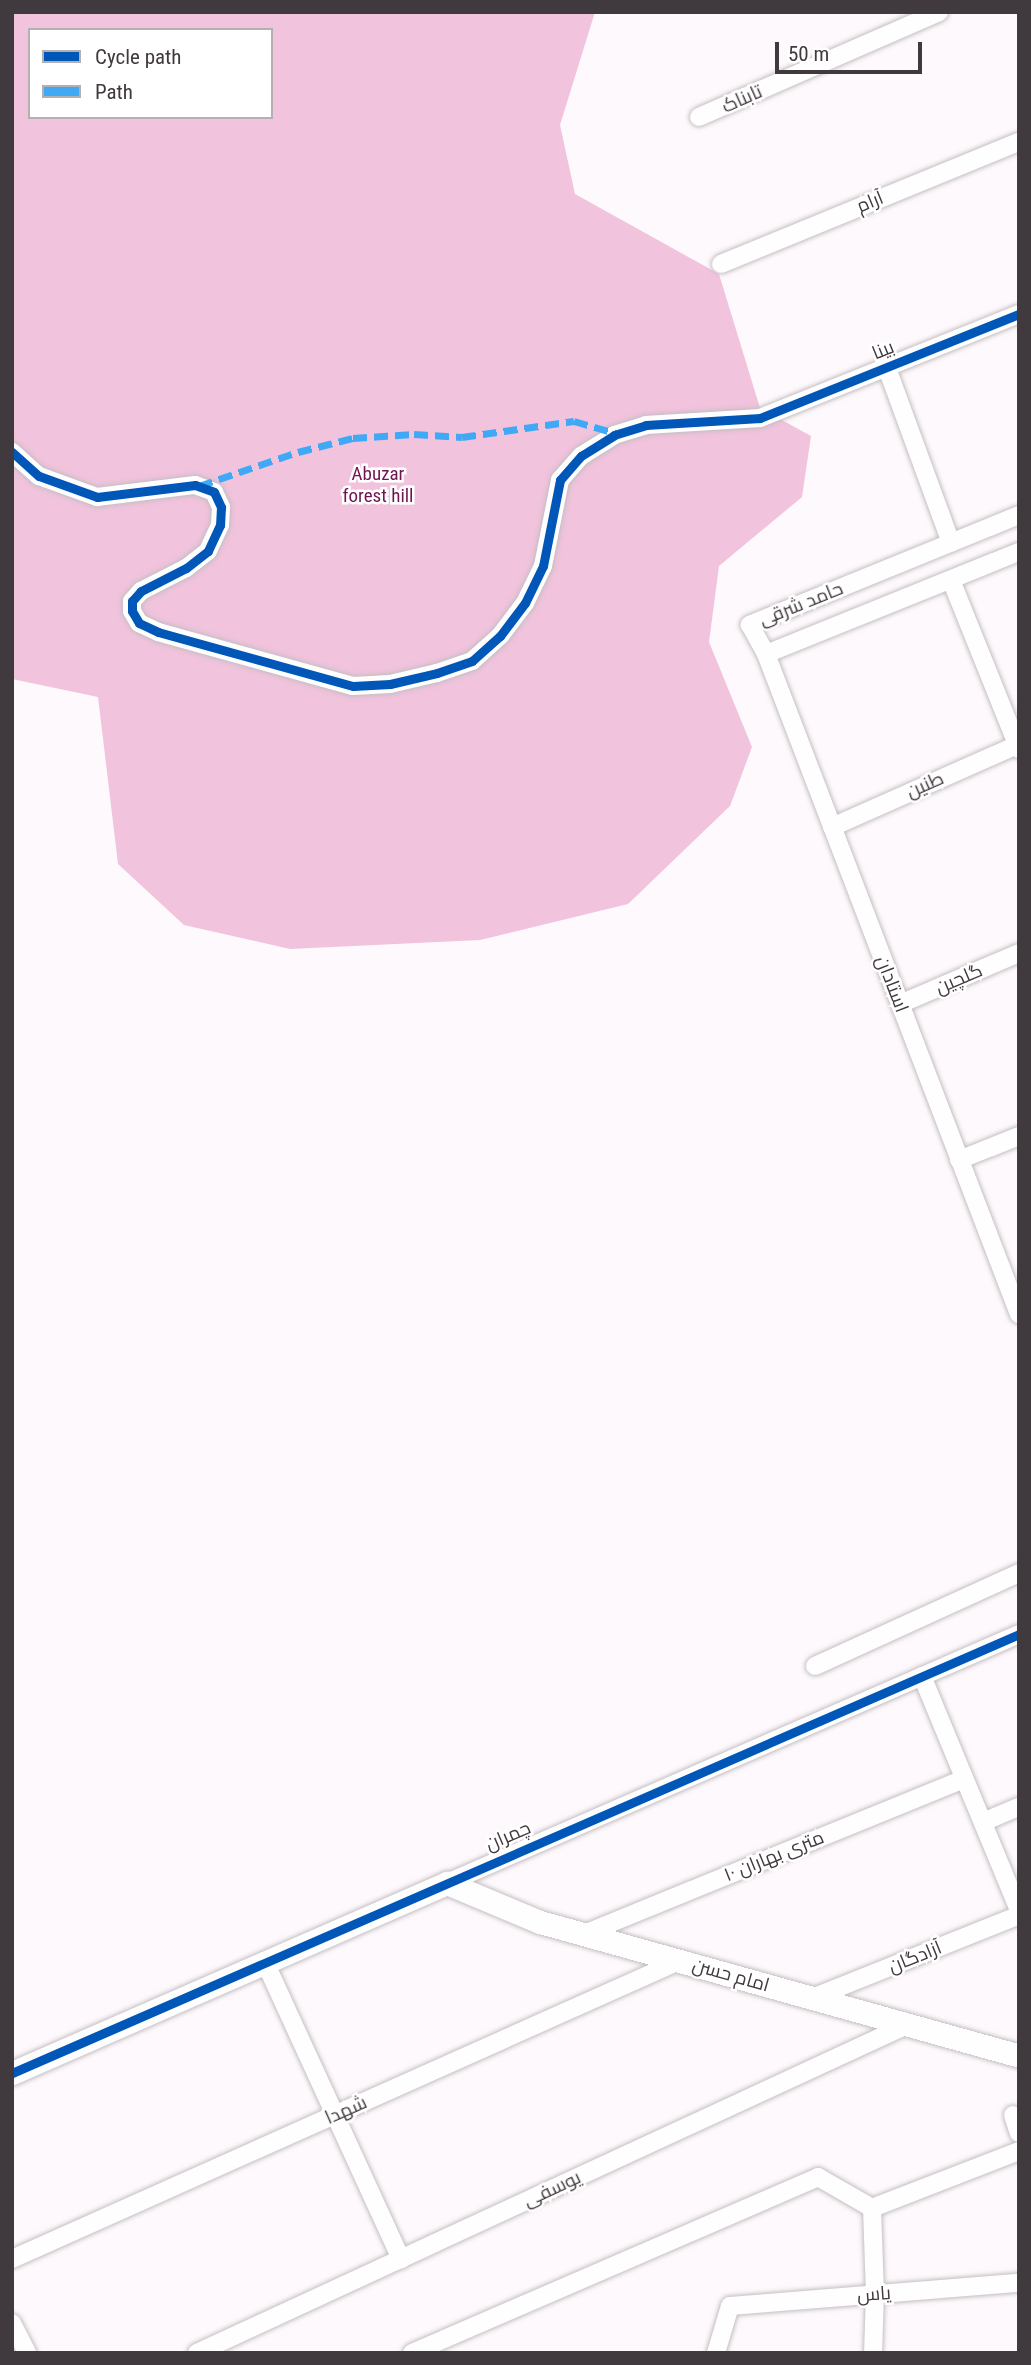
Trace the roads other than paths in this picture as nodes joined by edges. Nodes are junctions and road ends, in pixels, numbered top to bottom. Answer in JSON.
{"nodes":[{"id":1,"x":939,"y":12,"type":"edge"},
{"id":2,"x":699,"y":117,"type":"dead end"},
{"id":3,"x":1019,"y":142,"type":"edge"},
{"id":4,"x":722,"y":264,"type":"dead end"},
{"id":5,"x":1019,"y":314,"type":"edge"},
{"id":6,"x":887,"y":368,"type":"junction"},
{"id":7,"x":12,"y":452,"type":"edge"},
{"id":8,"x":1019,"y":515,"type":"edge"},
{"id":9,"x":951,"y":543,"type":"junction"},
{"id":10,"x":1019,"y":552,"type":"edge"},
{"id":11,"x":951,"y":580,"type":"junction"},
{"id":12,"x":766,"y":654,"type":"junction"},
{"id":13,"x":1018,"y":746,"type":"edge"},
{"id":14,"x":832,"y":827,"type":"junction"},
{"id":15,"x":1019,"y":953,"type":"edge"},
{"id":16,"x":900,"y":1004,"type":"junction"},
{"id":17,"x":1019,"y":1136,"type":"edge"},
{"id":18,"x":960,"y":1160,"type":"junction"},
{"id":19,"x":1018,"y":1313,"type":"edge"},
{"id":20,"x":1019,"y":1573,"type":"edge"},
{"id":21,"x":1019,"y":1634,"type":"edge"},
{"id":22,"x":815,"y":1666,"type":"dead end"},
{"id":23,"x":922,"y":1676,"type":"junction"},
{"id":24,"x":964,"y":1779,"type":"junction"},
{"id":25,"x":1019,"y":1807,"type":"edge"},
{"id":26,"x":982,"y":1822,"type":"junction"},
{"id":27,"x":447,"y":1883,"type":"junction"},
{"id":28,"x":1019,"y":1913,"type":"edge"},
{"id":29,"x":584,"y":1934,"type":"junction"},
{"id":30,"x":680,"y":1961,"type":"junction"},
{"id":31,"x":265,"y":1962,"type":"junction"},
{"id":32,"x":812,"y":1998,"type":"junction"},
{"id":33,"x":907,"y":2025,"type":"junction"},
{"id":34,"x":1019,"y":2056,"type":"edge"},
{"id":35,"x":12,"y":2073,"type":"edge"},
{"id":36,"x":335,"y":2115,"type":"junction"},
{"id":37,"x":1013,"y":2115,"type":"dead end"},
{"id":38,"x":1019,"y":2133,"type":"edge"},
{"id":39,"x":1019,"y":2151,"type":"edge"},
{"id":40,"x":872,"y":2208,"type":"junction"},
{"id":41,"x":12,"y":2259,"type":"edge"},
{"id":42,"x":401,"y":2259,"type":"junction"},
{"id":43,"x":1019,"y":2283,"type":"edge"},
{"id":44,"x":875,"y":2294,"type":"junction"},
{"id":45,"x":12,"y":2323,"type":"edge"},
{"id":46,"x":438,"y":2347,"type":"edge"},
{"id":47,"x":27,"y":2353,"type":"edge"},
{"id":48,"x":197,"y":2353,"type":"edge"},
{"id":49,"x":412,"y":2353,"type":"edge"},
{"id":50,"x":716,"y":2353,"type":"edge"},
{"id":51,"x":873,"y":2353,"type":"edge"}],
"edges":[{"from":1,"to":2,"type":"street","name":"تابناک"},
{"from":3,"to":4,"type":"street","name":"آرام"},
{"from":5,"to":6,"type":"street","name":"بینا"},
{"from":6,"to":7,"type":"street","name":"بینا"},
{"from":6,"to":9,"type":"street"},
{"from":8,"to":9,"type":"street","name":"حامد شرقی"},
{"from":9,"to":12,"type":"street","name":"حامد شرقی"},
{"from":10,"to":11,"type":"street","name":"حامد شرقی"},
{"from":11,"to":12,"type":"street","name":"حامد شرقی"},
{"from":11,"to":13,"type":"street"},
{"from":12,"to":14,"type":"street","name":"استادان"},
{"from":13,"to":14,"type":"street","name":"طنین"},
{"from":14,"to":16,"type":"street","name":"استادان"},
{"from":15,"to":16,"type":"street","name":"گلچین"},
{"from":16,"to":18,"type":"street","name":"استادان"},
{"from":17,"to":18,"type":"street"},
{"from":18,"to":19,"type":"street","name":"استادان"},
{"from":20,"to":22,"type":"street"},
{"from":21,"to":23,"type":"street","name":"چمران"},
{"from":23,"to":24,"type":"street"},
{"from":23,"to":27,"type":"street","name":"چمران"},
{"from":24,"to":26,"type":"street"},
{"from":24,"to":29,"type":"street","name":"۱۰ متری بهاران"},
{"from":25,"to":26,"type":"street"},
{"from":26,"to":28,"type":"street"},
{"from":27,"to":29,"type":"street","name":"امام حسن"},
{"from":27,"to":31,"type":"street","name":"چمران"},
{"from":28,"to":32,"type":"street","name":"آزادگان"},
{"from":29,"to":30,"type":"street","name":"امام حسن"},
{"from":30,"to":32,"type":"street","name":"امام حسن"},
{"from":30,"to":36,"type":"street","name":"شهدا"},
{"from":31,"to":35,"type":"street","name":"چمران"},
{"from":31,"to":36,"type":"street"},
{"from":32,"to":33,"type":"street","name":"امام حسن"},
{"from":33,"to":34,"type":"street","name":"امام حسن"},
{"from":33,"to":42,"type":"street","name":"یوسفی"},
{"from":36,"to":41,"type":"street","name":"شهدا"},
{"from":36,"to":42,"type":"street"},
{"from":37,"to":38,"type":"street"},
{"from":39,"to":40,"type":"street"},
{"from":40,"to":44,"type":"street"},
{"from":40,"to":46,"type":"street"},
{"from":42,"to":48,"type":"street","name":"یوسفی"},
{"from":43,"to":44,"type":"street","name":"یاس"},
{"from":44,"to":50,"type":"street","name":"یاس"},
{"from":44,"to":51,"type":"street"},
{"from":45,"to":47,"type":"street"},
{"from":46,"to":49,"type":"street"}]}
